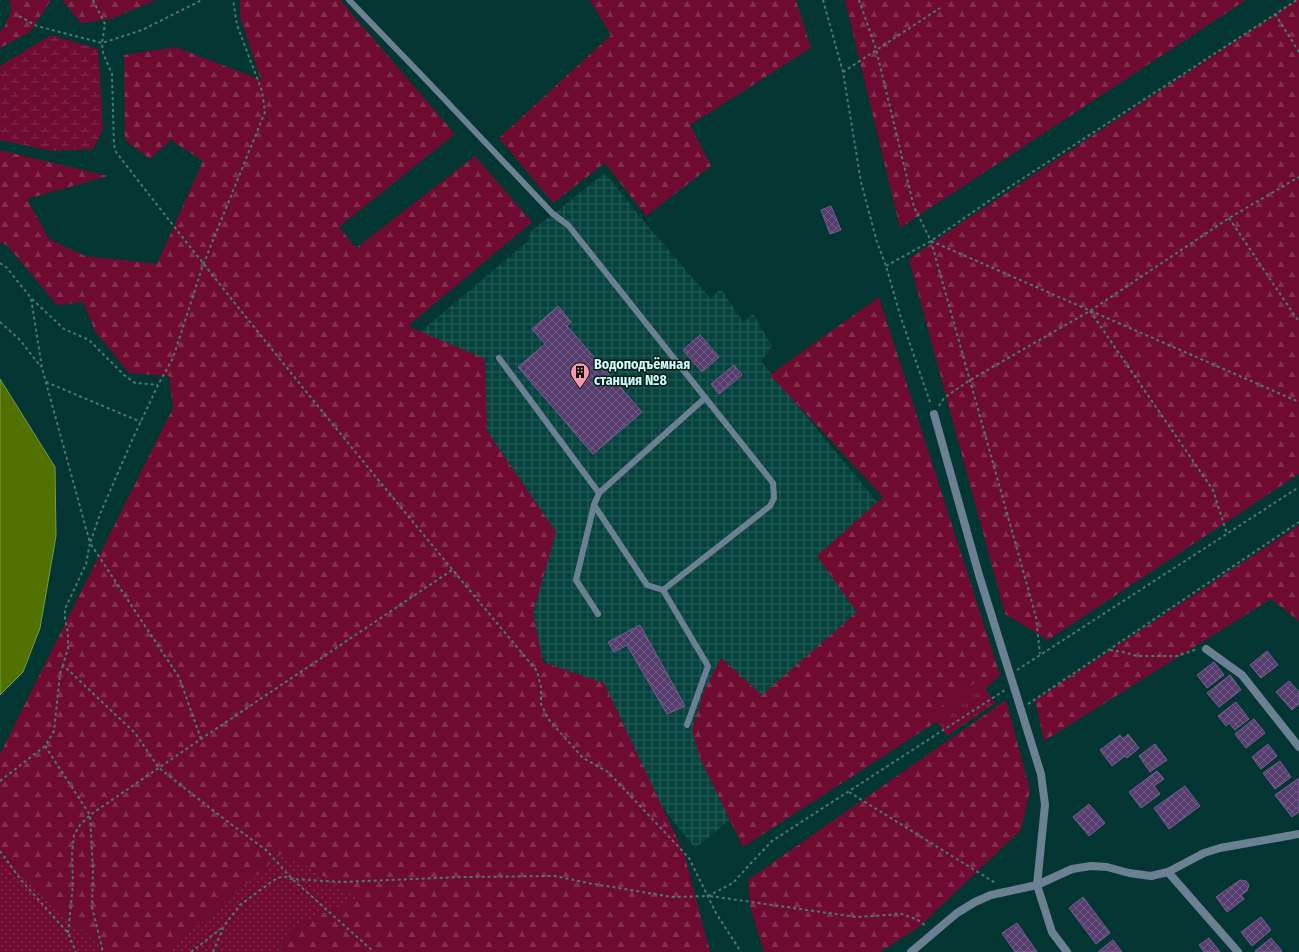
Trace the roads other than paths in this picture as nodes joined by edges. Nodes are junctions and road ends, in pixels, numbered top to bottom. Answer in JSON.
{"nodes":[{"id":1,"x":349,"y":0,"type":"edge"},
{"id":2,"x":499,"y":358,"type":"dead end"},
{"id":3,"x":705,"y":398,"type":"junction"},
{"id":4,"x":934,"y":414,"type":"road end"},
{"id":5,"x":599,"y":493,"type":"junction"},
{"id":6,"x":594,"y":505,"type":"junction"},
{"id":7,"x":663,"y":590,"type":"junction"},
{"id":8,"x":598,"y":614,"type":"dead end"},
{"id":9,"x":1206,"y":649,"type":"road end"},
{"id":10,"x":687,"y":725,"type":"dead end"},
{"id":11,"x":1299,"y":747,"type":"edge"},
{"id":12,"x":1299,"y":834,"type":"edge"},
{"id":13,"x":1168,"y":872,"type":"junction"},
{"id":14,"x":1037,"y":885,"type":"junction"},
{"id":15,"x":911,"y":952,"type":"edge"},
{"id":16,"x":1067,"y":952,"type":"edge"},
{"id":17,"x":1238,"y":952,"type":"edge"}],
"edges":[{"from":1,"to":3,"type":"lane"},
{"from":2,"to":5,"type":"lane"},
{"from":3,"to":5,"type":"lane"},
{"from":3,"to":7,"type":"lane"},
{"from":4,"to":14,"type":"street"},
{"from":5,"to":6,"type":"lane"},
{"from":6,"to":7,"type":"lane"},
{"from":6,"to":8,"type":"lane"},
{"from":7,"to":10,"type":"lane"},
{"from":9,"to":11,"type":"street"},
{"from":12,"to":13,"type":"street"},
{"from":13,"to":14,"type":"street"},
{"from":13,"to":17,"type":"street"},
{"from":14,"to":15,"type":"street"},
{"from":14,"to":16,"type":"street"}]}
